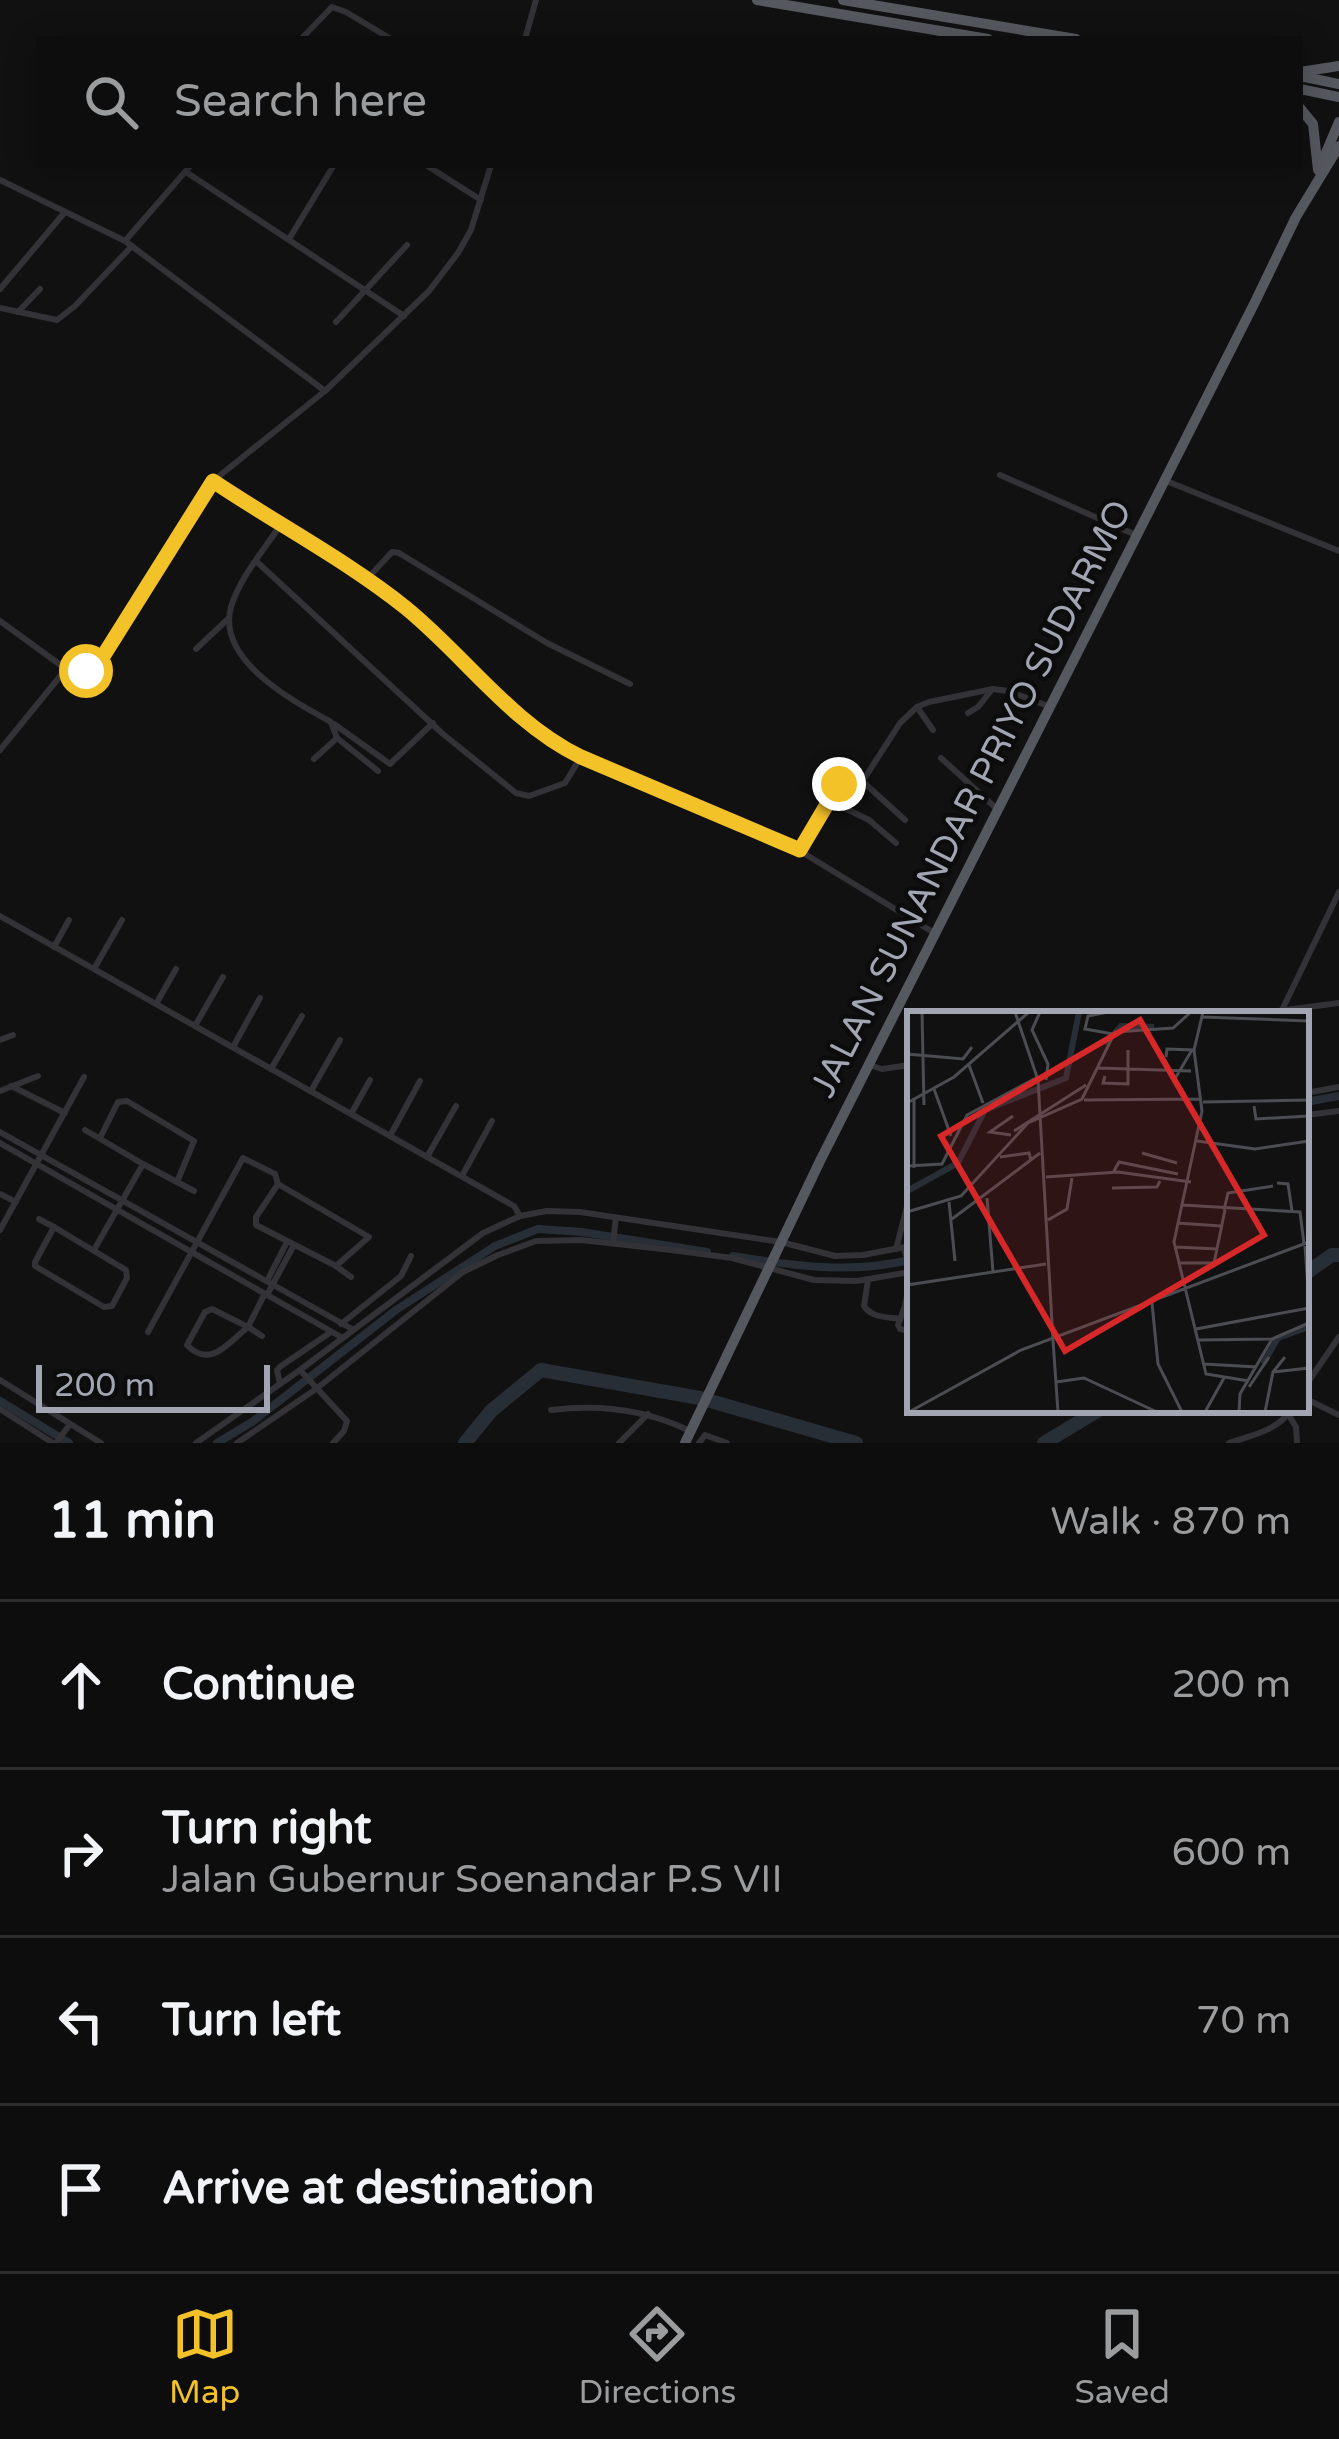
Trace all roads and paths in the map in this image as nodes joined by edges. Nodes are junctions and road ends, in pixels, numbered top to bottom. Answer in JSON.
{"nodes":[{"id":1,"x":536,"y":0,"type":"edge"},
{"id":2,"x":758,"y":0,"type":"edge"},
{"id":3,"x":843,"y":0,"type":"edge"},
{"id":4,"x":304,"y":36,"type":"edge"},
{"id":5,"x":386,"y":36,"type":"edge"},
{"id":6,"x":526,"y":36,"type":"edge"},
{"id":7,"x":970,"y":36,"type":"edge"},
{"id":8,"x":1058,"y":36,"type":"edge"},
{"id":9,"x":1339,"y":66,"type":"edge"},
{"id":10,"x":1303,"y":73,"type":"edge"},
{"id":11,"x":1303,"y":75,"type":"edge"},
{"id":12,"x":1339,"y":84,"type":"edge"},
{"id":13,"x":1303,"y":90,"type":"edge"},
{"id":14,"x":1339,"y":97,"type":"edge"},
{"id":15,"x":1303,"y":112,"type":"edge"},
{"id":16,"x":1339,"y":122,"type":"edge"},
{"id":17,"x":1338,"y":150,"type":"edge"},
{"id":18,"x":189,"y":168,"type":"edge"},
{"id":19,"x":332,"y":168,"type":"edge"},
{"id":20,"x":431,"y":168,"type":"edge"},
{"id":21,"x":490,"y":168,"type":"edge"},
{"id":22,"x":1316,"y":177,"type":"junction"},
{"id":23,"x":0,"y":180,"type":"edge"},
{"id":24,"x":481,"y":200,"type":"junction"},
{"id":25,"x":65,"y":212,"type":"junction"},
{"id":26,"x":289,"y":239,"type":"junction"},
{"id":27,"x":129,"y":243,"type":"junction"},
{"id":28,"x":407,"y":245,"type":"dead end"},
{"id":29,"x":0,"y":289,"type":"edge"},
{"id":30,"x":40,"y":289,"type":"dead end"},
{"id":31,"x":365,"y":290,"type":"junction"},
{"id":32,"x":0,"y":308,"type":"edge"},
{"id":33,"x":18,"y":311,"type":"junction"},
{"id":34,"x":404,"y":316,"type":"junction"},
{"id":35,"x":336,"y":322,"type":"dead end"},
{"id":36,"x":325,"y":391,"type":"junction"},
{"id":37,"x":1000,"y":475,"type":"dead end"},
{"id":38,"x":1164,"y":480,"type":"junction"},
{"id":39,"x":213,"y":481,"type":"junction"},
{"id":40,"x":281,"y":524,"type":"junction"},
{"id":41,"x":1136,"y":536,"type":"junction"},
{"id":42,"x":1339,"y":551,"type":"edge"},
{"id":43,"x":256,"y":560,"type":"junction"},
{"id":44,"x":367,"y":579,"type":"junction"},
{"id":45,"x":0,"y":621,"type":"edge"},
{"id":46,"x":228,"y":622,"type":"junction"},
{"id":47,"x":196,"y":650,"type":"dead end"},
{"id":48,"x":66,"y":669,"type":"junction"},
{"id":49,"x":630,"y":684,"type":"dead end"},
{"id":50,"x":992,"y":689,"type":"junction"},
{"id":51,"x":1048,"y":706,"type":"junction"},
{"id":52,"x":917,"y":707,"type":"junction"},
{"id":53,"x":968,"y":712,"type":"dead end"},
{"id":54,"x":331,"y":722,"type":"junction"},
{"id":55,"x":433,"y":723,"type":"junction"},
{"id":56,"x":933,"y":730,"type":"dead end"},
{"id":57,"x":337,"y":738,"type":"junction"},
{"id":58,"x":0,"y":750,"type":"edge"},
{"id":59,"x":581,"y":757,"type":"junction"},
{"id":60,"x":314,"y":758,"type":"dead end"},
{"id":61,"x":941,"y":758,"type":"dead end"},
{"id":62,"x":378,"y":771,"type":"dead end"},
{"id":63,"x":861,"y":780,"type":"junction"},
{"id":64,"x":830,"y":801,"type":"junction"},
{"id":65,"x":997,"y":809,"type":"junction"},
{"id":66,"x":905,"y":820,"type":"dead end"},
{"id":67,"x":896,"y":843,"type":"dead end"},
{"id":68,"x":800,"y":850,"type":"junction"},
{"id":69,"x":1339,"y":892,"type":"edge"},
{"id":70,"x":0,"y":916,"type":"edge"},
{"id":71,"x":69,"y":920,"type":"dead end"},
{"id":72,"x":122,"y":920,"type":"dead end"},
{"id":73,"x":936,"y":934,"type":"junction"},
{"id":74,"x":54,"y":947,"type":"junction"},
{"id":75,"x":94,"y":969,"type":"junction"},
{"id":76,"x":176,"y":969,"type":"dead end"},
{"id":77,"x":223,"y":977,"type":"dead end"},
{"id":78,"x":260,"y":998,"type":"dead end"},
{"id":79,"x":1339,"y":1003,"type":"edge"},
{"id":80,"x":156,"y":1004,"type":"junction"},
{"id":81,"x":1282,"y":1010,"type":"junction"},
{"id":82,"x":1275,"y":1011,"type":"edge"},
{"id":83,"x":302,"y":1016,"type":"dead end"},
{"id":84,"x":195,"y":1026,"type":"junction"},
{"id":85,"x":13,"y":1035,"type":"dead end"},
{"id":86,"x":0,"y":1040,"type":"edge"},
{"id":87,"x":340,"y":1040,"type":"dead end"},
{"id":88,"x":232,"y":1047,"type":"junction"},
{"id":89,"x":869,"y":1065,"type":"junction"},
{"id":90,"x":907,"y":1065,"type":"edge"},
{"id":91,"x":271,"y":1069,"type":"junction"},
{"id":92,"x":38,"y":1076,"type":"dead end"},
{"id":93,"x":84,"y":1076,"type":"dead end"},
{"id":94,"x":370,"y":1080,"type":"dead end"},
{"id":95,"x":420,"y":1081,"type":"dead end"},
{"id":96,"x":11,"y":1086,"type":"junction"},
{"id":97,"x":1339,"y":1087,"type":"edge"},
{"id":98,"x":0,"y":1090,"type":"edge"},
{"id":99,"x":311,"y":1091,"type":"junction"},
{"id":100,"x":1309,"y":1092,"type":"edge"},
{"id":101,"x":456,"y":1106,"type":"dead end"},
{"id":102,"x":1339,"y":1111,"type":"edge"},
{"id":103,"x":64,"y":1113,"type":"junction"},
{"id":104,"x":351,"y":1114,"type":"junction"},
{"id":105,"x":1309,"y":1115,"type":"edge"},
{"id":106,"x":492,"y":1121,"type":"dead end"},
{"id":107,"x":85,"y":1130,"type":"dead end"},
{"id":108,"x":0,"y":1132,"type":"edge"},
{"id":109,"x":389,"y":1136,"type":"junction"},
{"id":110,"x":100,"y":1138,"type":"junction"},
{"id":111,"x":0,"y":1143,"type":"edge"},
{"id":112,"x":42,"y":1155,"type":"junction"},
{"id":113,"x":427,"y":1156,"type":"junction"},
{"id":114,"x":37,"y":1164,"type":"junction"},
{"id":115,"x":143,"y":1164,"type":"junction"},
{"id":116,"x":462,"y":1177,"type":"junction"},
{"id":117,"x":177,"y":1182,"type":"junction"},
{"id":118,"x":278,"y":1184,"type":"junction"},
{"id":119,"x":194,"y":1191,"type":"dead end"},
{"id":120,"x":0,"y":1194,"type":"edge"},
{"id":121,"x":122,"y":1200,"type":"junction"},
{"id":122,"x":16,"y":1202,"type":"junction"},
{"id":123,"x":117,"y":1210,"type":"junction"},
{"id":124,"x":520,"y":1216,"type":"junction"},
{"id":125,"x":38,"y":1219,"type":"dead end"},
{"id":126,"x":615,"y":1221,"type":"junction"},
{"id":127,"x":54,"y":1227,"type":"junction"},
{"id":128,"x":0,"y":1230,"type":"edge"},
{"id":129,"x":613,"y":1240,"type":"junction"},
{"id":130,"x":196,"y":1242,"type":"junction"},
{"id":131,"x":291,"y":1243,"type":"junction"},
{"id":132,"x":780,"y":1245,"type":"junction"},
{"id":133,"x":94,"y":1250,"type":"junction"},
{"id":134,"x":904,"y":1250,"type":"edge"},
{"id":135,"x":191,"y":1252,"type":"junction"},
{"id":136,"x":411,"y":1256,"type":"dead end"},
{"id":137,"x":337,"y":1266,"type":"junction"},
{"id":138,"x":769,"y":1267,"type":"junction"},
{"id":139,"x":907,"y":1274,"type":"edge"},
{"id":140,"x":351,"y":1277,"type":"dead end"},
{"id":141,"x":868,"y":1280,"type":"junction"},
{"id":142,"x":270,"y":1283,"type":"junction"},
{"id":143,"x":907,"y":1287,"type":"edge"},
{"id":144,"x":407,"y":1291,"type":"junction"},
{"id":145,"x":264,"y":1294,"type":"junction"},
{"id":146,"x":418,"y":1304,"type":"junction"},
{"id":147,"x":900,"y":1319,"type":"junction"},
{"id":148,"x":342,"y":1323,"type":"junction"},
{"id":149,"x":248,"y":1328,"type":"junction"},
{"id":150,"x":352,"y":1329,"type":"junction"},
{"id":151,"x":907,"y":1330,"type":"edge"},
{"id":152,"x":332,"y":1331,"type":"junction"},
{"id":153,"x":148,"y":1332,"type":"dead end"},
{"id":154,"x":262,"y":1336,"type":"dead end"},
{"id":155,"x":341,"y":1337,"type":"junction"},
{"id":156,"x":1339,"y":1337,"type":"edge"},
{"id":157,"x":301,"y":1371,"type":"junction"},
{"id":158,"x":0,"y":1381,"type":"edge"},
{"id":159,"x":1309,"y":1381,"type":"edge"},
{"id":160,"x":280,"y":1384,"type":"junction"},
{"id":161,"x":315,"y":1388,"type":"junction"},
{"id":162,"x":1309,"y":1400,"type":"edge"},
{"id":163,"x":0,"y":1408,"type":"edge"},
{"id":164,"x":551,"y":1410,"type":"dead end"},
{"id":165,"x":1288,"y":1413,"type":"edge"},
{"id":166,"x":1289,"y":1413,"type":"edge"},
{"id":167,"x":648,"y":1414,"type":"junction"},
{"id":168,"x":1339,"y":1415,"type":"edge"},
{"id":169,"x":69,"y":1426,"type":"junction"},
{"id":170,"x":689,"y":1434,"type":"edge"},
{"id":171,"x":56,"y":1442,"type":"edge"},
{"id":172,"x":100,"y":1443,"type":"edge"},
{"id":173,"x":196,"y":1443,"type":"edge"},
{"id":174,"x":236,"y":1443,"type":"edge"},
{"id":175,"x":333,"y":1443,"type":"edge"},
{"id":176,"x":619,"y":1443,"type":"edge"},
{"id":177,"x":699,"y":1443,"type":"edge"},
{"id":178,"x":727,"y":1443,"type":"edge"},
{"id":179,"x":1229,"y":1443,"type":"edge"},
{"id":180,"x":1297,"y":1443,"type":"edge"}],
"edges":[{"from":1,"to":6,"type":"street"},
{"from":2,"to":7,"type":"highway"},
{"from":3,"to":8,"type":"highway"},
{"from":4,"to":5,"type":"street"},
{"from":9,"to":10,"type":"highway"},
{"from":11,"to":12,"type":"highway"},
{"from":13,"to":14,"type":"highway"},
{"from":15,"to":22,"type":"highway"},
{"from":16,"to":22,"type":"highway","name":"JALAN SUNANDAR PRIYO SUDARMO"},
{"from":17,"to":22,"type":"highway","name":"JALAN SUNANDAR PRIYO SUDARMO"},
{"from":18,"to":26,"type":"street"},
{"from":18,"to":27,"type":"street"},
{"from":19,"to":26,"type":"street"},
{"from":20,"to":24,"type":"street"},
{"from":21,"to":24,"type":"street"},
{"from":22,"to":38,"type":"highway","name":"JALAN SUNANDAR PRIYO SUDARMO"},
{"from":23,"to":25,"type":"street"},
{"from":24,"to":34,"type":"street"},
{"from":25,"to":27,"type":"street"},
{"from":25,"to":29,"type":"street"},
{"from":26,"to":31,"type":"street"},
{"from":27,"to":33,"type":"street"},
{"from":27,"to":36,"type":"street"},
{"from":28,"to":31,"type":"street"},
{"from":30,"to":33,"type":"street"},
{"from":31,"to":34,"type":"street"},
{"from":31,"to":35,"type":"street"},
{"from":32,"to":33,"type":"street"},
{"from":34,"to":36,"type":"street"},
{"from":36,"to":39,"type":"street"},
{"from":37,"to":41,"type":"street"},
{"from":38,"to":41,"type":"highway","name":"JALAN SUNANDAR PRIYO SUDARMO"},
{"from":38,"to":42,"type":"street"},
{"from":39,"to":40,"type":"street"},
{"from":39,"to":48,"type":"street"},
{"from":40,"to":43,"type":"street"},
{"from":40,"to":44,"type":"street"},
{"from":41,"to":51,"type":"highway","name":"JALAN SUNANDAR PRIYO SUDARMO"},
{"from":43,"to":46,"type":"street"},
{"from":43,"to":55,"type":"street"},
{"from":44,"to":49,"type":"street"},
{"from":44,"to":59,"type":"street"},
{"from":45,"to":48,"type":"street"},
{"from":46,"to":47,"type":"street"},
{"from":46,"to":54,"type":"street"},
{"from":48,"to":58,"type":"street"},
{"from":50,"to":51,"type":"street"},
{"from":50,"to":52,"type":"street"},
{"from":50,"to":53,"type":"street"},
{"from":51,"to":65,"type":"highway","name":"JALAN SUNANDAR PRIYO SUDARMO"},
{"from":52,"to":56,"type":"street"},
{"from":52,"to":63,"type":"street"},
{"from":54,"to":55,"type":"street"},
{"from":54,"to":57,"type":"street"},
{"from":55,"to":59,"type":"street"},
{"from":57,"to":60,"type":"street"},
{"from":57,"to":62,"type":"street"},
{"from":59,"to":68,"type":"street"},
{"from":61,"to":65,"type":"street"},
{"from":63,"to":64,"type":"street"},
{"from":63,"to":66,"type":"street"},
{"from":64,"to":67,"type":"street"},
{"from":64,"to":68,"type":"street"},
{"from":65,"to":73,"type":"highway","name":"JALAN SUNANDAR PRIYO SUDARMO"},
{"from":68,"to":73,"type":"street"},
{"from":69,"to":81,"type":"street"},
{"from":70,"to":74,"type":"street"},
{"from":71,"to":74,"type":"street"},
{"from":72,"to":75,"type":"street"},
{"from":73,"to":89,"type":"highway","name":"JALAN SUNANDAR PRIYO SUDARMO"},
{"from":74,"to":75,"type":"street"},
{"from":75,"to":80,"type":"street"},
{"from":76,"to":80,"type":"street"},
{"from":77,"to":84,"type":"street"},
{"from":78,"to":88,"type":"street"},
{"from":79,"to":81,"type":"street"},
{"from":80,"to":84,"type":"street"},
{"from":81,"to":82,"type":"street"},
{"from":83,"to":91,"type":"street"},
{"from":84,"to":88,"type":"street"},
{"from":85,"to":86,"type":"street"},
{"from":87,"to":99,"type":"street"},
{"from":88,"to":91,"type":"street"},
{"from":89,"to":90,"type":"street"},
{"from":89,"to":132,"type":"highway","name":"JALAN SUNANDAR PRIYO SUDARMO"},
{"from":91,"to":99,"type":"street"},
{"from":92,"to":96,"type":"street"},
{"from":93,"to":103,"type":"street"},
{"from":94,"to":104,"type":"street"},
{"from":95,"to":109,"type":"street"},
{"from":96,"to":98,"type":"street"},
{"from":96,"to":103,"type":"street"},
{"from":97,"to":100,"type":"street"},
{"from":99,"to":104,"type":"street"},
{"from":101,"to":113,"type":"street"},
{"from":102,"to":105,"type":"street"},
{"from":103,"to":112,"type":"street"},
{"from":104,"to":109,"type":"street"},
{"from":106,"to":116,"type":"street"},
{"from":107,"to":110,"type":"street"},
{"from":108,"to":112,"type":"street"},
{"from":109,"to":113,"type":"street"},
{"from":110,"to":115,"type":"street"},
{"from":110,"to":117,"type":"street"},
{"from":111,"to":114,"type":"street"},
{"from":112,"to":114,"type":"street"},
{"from":112,"to":121,"type":"street"},
{"from":113,"to":116,"type":"street"},
{"from":114,"to":122,"type":"street"},
{"from":114,"to":123,"type":"street"},
{"from":115,"to":117,"type":"street"},
{"from":115,"to":121,"type":"street"},
{"from":116,"to":124,"type":"street"},
{"from":117,"to":119,"type":"street"},
{"from":118,"to":130,"type":"street"},
{"from":118,"to":131,"type":"street"},
{"from":118,"to":137,"type":"street"},
{"from":120,"to":122,"type":"street"},
{"from":121,"to":123,"type":"street"},
{"from":121,"to":130,"type":"street"},
{"from":122,"to":128,"type":"street"},
{"from":123,"to":133,"type":"street"},
{"from":123,"to":135,"type":"street"},
{"from":124,"to":126,"type":"street"},
{"from":124,"to":144,"type":"street"},
{"from":125,"to":127,"type":"street"},
{"from":126,"to":129,"type":"street"},
{"from":126,"to":132,"type":"street"},
{"from":127,"to":133,"type":"street"},
{"from":127,"to":133,"type":"street"},
{"from":129,"to":138,"type":"street"},
{"from":129,"to":146,"type":"street"},
{"from":130,"to":135,"type":"street"},
{"from":130,"to":142,"type":"street"},
{"from":131,"to":137,"type":"street"},
{"from":131,"to":142,"type":"street"},
{"from":132,"to":134,"type":"street"},
{"from":132,"to":138,"type":"highway","name":"JALAN SUNANDAR PRIYO SUDARMO"},
{"from":135,"to":145,"type":"street"},
{"from":135,"to":153,"type":"street"},
{"from":136,"to":148,"type":"street"},
{"from":137,"to":140,"type":"street"},
{"from":138,"to":141,"type":"street"},
{"from":138,"to":170,"type":"highway","name":"JALAN SUNANDAR PRIYO SUDARMO"},
{"from":139,"to":141,"type":"street"},
{"from":141,"to":147,"type":"street"},
{"from":142,"to":145,"type":"street"},
{"from":142,"to":148,"type":"street"},
{"from":143,"to":147,"type":"street"},
{"from":144,"to":146,"type":"street"},
{"from":144,"to":150,"type":"street"},
{"from":145,"to":149,"type":"street"},
{"from":145,"to":152,"type":"street"},
{"from":146,"to":161,"type":"street"},
{"from":147,"to":151,"type":"street"},
{"from":148,"to":150,"type":"street"},
{"from":148,"to":152,"type":"street"},
{"from":149,"to":149,"type":"street"},
{"from":149,"to":154,"type":"street"},
{"from":150,"to":155,"type":"street"},
{"from":152,"to":155,"type":"street"},
{"from":152,"to":160,"type":"street"},
{"from":155,"to":157,"type":"street"},
{"from":156,"to":159,"type":"street"},
{"from":157,"to":160,"type":"street"},
{"from":157,"to":161,"type":"street"},
{"from":158,"to":169,"type":"street"},
{"from":160,"to":173,"type":"street"},
{"from":161,"to":174,"type":"street"},
{"from":161,"to":175,"type":"street"},
{"from":162,"to":168,"type":"street"},
{"from":163,"to":171,"type":"street"},
{"from":164,"to":167,"type":"street"},
{"from":165,"to":179,"type":"street"},
{"from":166,"to":180,"type":"street"},
{"from":167,"to":170,"type":"street"},
{"from":167,"to":176,"type":"street"},
{"from":169,"to":171,"type":"street"},
{"from":169,"to":172,"type":"street"},
{"from":177,"to":178,"type":"street"}]}
